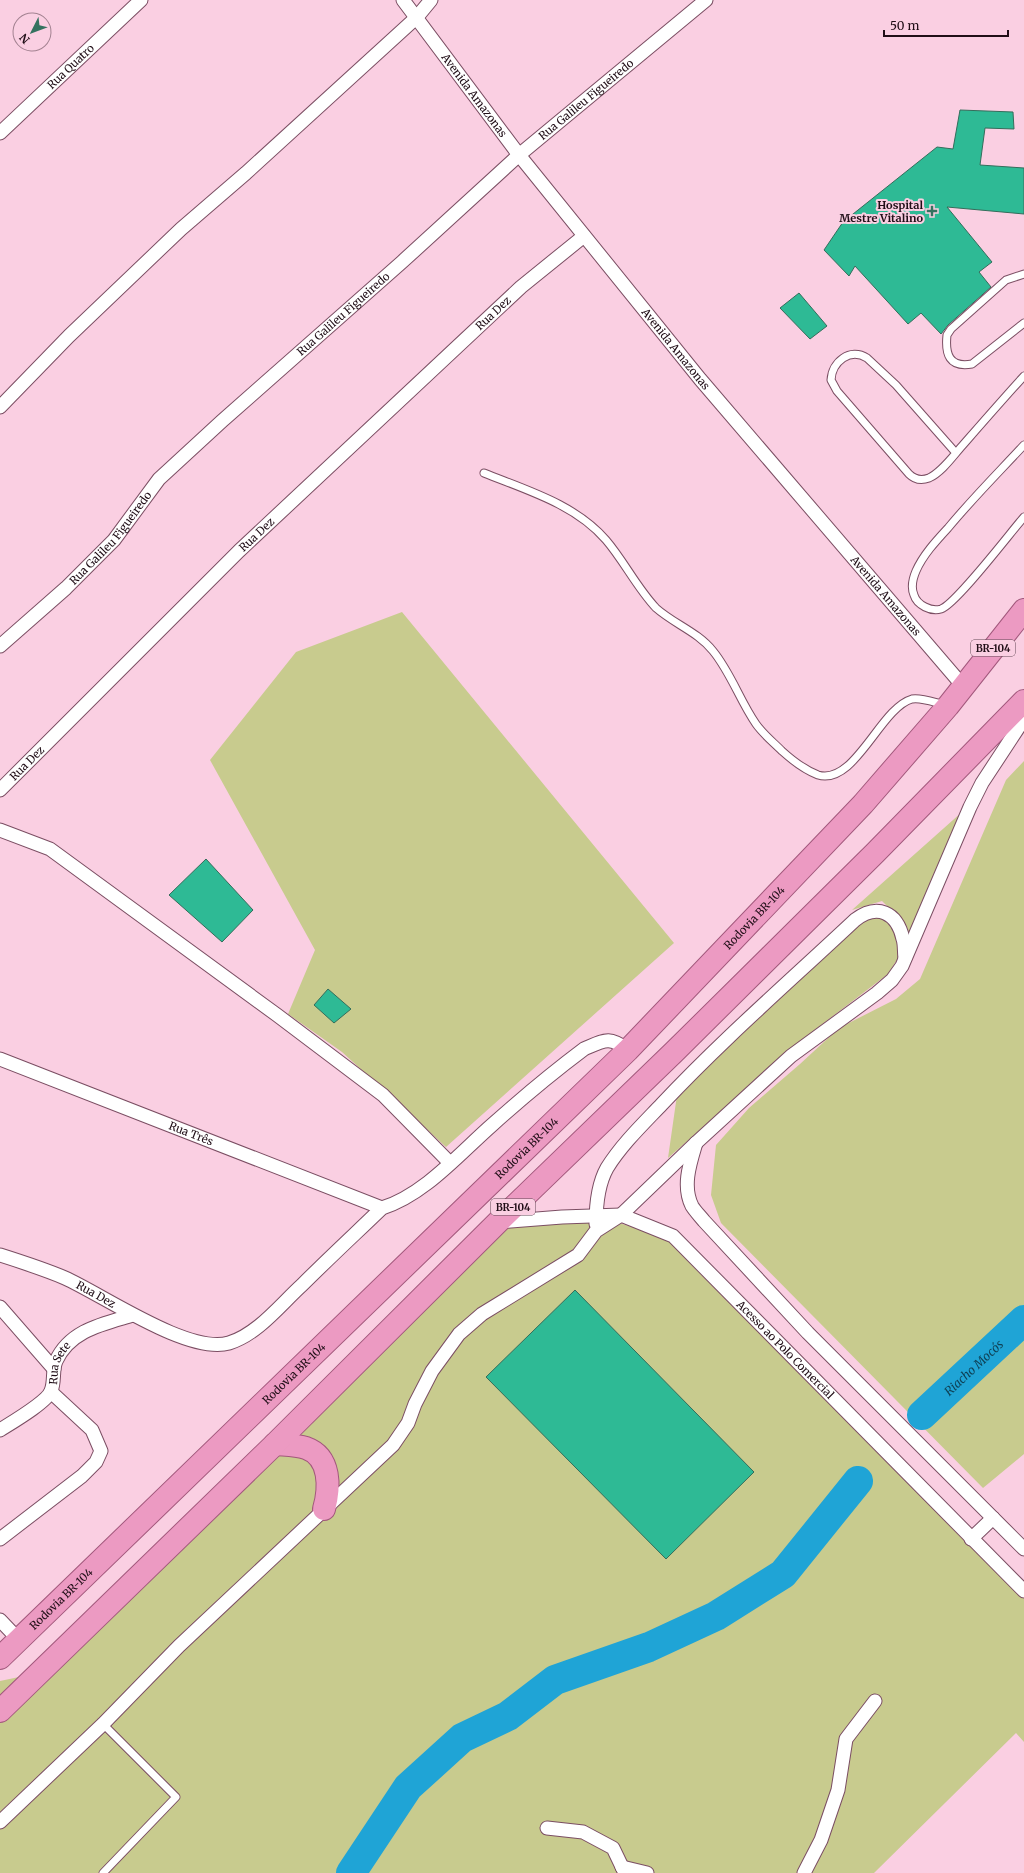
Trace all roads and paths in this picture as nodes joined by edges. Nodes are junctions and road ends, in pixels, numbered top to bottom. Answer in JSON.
{"nodes":[{"id":1,"x":142,"y":0,"type":"edge"},
{"id":2,"x":403,"y":0,"type":"edge"},
{"id":3,"x":431,"y":0,"type":"edge"},
{"id":4,"x":706,"y":0,"type":"edge"},
{"id":5,"x":417,"y":17,"type":"junction"},
{"id":6,"x":0,"y":133,"type":"edge"},
{"id":7,"x":519,"y":155,"type":"junction"},
{"id":8,"x":584,"y":236,"type":"junction"},
{"id":9,"x":1024,"y":274,"type":"edge"},
{"id":10,"x":1024,"y":323,"type":"edge"},
{"id":11,"x":1024,"y":376,"type":"edge"},
{"id":12,"x":0,"y":407,"type":"edge"},
{"id":13,"x":1024,"y":445,"type":"edge"},
{"id":14,"x":956,"y":453,"type":"junction"},
{"id":15,"x":484,"y":473,"type":"dead end"},
{"id":16,"x":1024,"y":517,"type":"edge"},
{"id":17,"x":1024,"y":610,"type":"edge"},
{"id":18,"x":0,"y":646,"type":"edge"},
{"id":19,"x":963,"y":686,"type":"junction"},
{"id":20,"x":1024,"y":701,"type":"edge"},
{"id":21,"x":948,"y":706,"type":"junction"},
{"id":22,"x":1024,"y":719,"type":"edge"},
{"id":23,"x":0,"y":790,"type":"edge"},
{"id":24,"x":0,"y":830,"type":"edge"},
{"id":25,"x":905,"y":960,"type":"junction"},
{"id":26,"x":628,"y":1050,"type":"junction"},
{"id":27,"x":0,"y":1059,"type":"edge"},
{"id":28,"x":697,"y":1142,"type":"junction"},
{"id":29,"x":450,"y":1163,"type":"junction"},
{"id":30,"x":382,"y":1208,"type":"junction"},
{"id":31,"x":596,"y":1215,"type":"junction"},
{"id":32,"x":621,"y":1215,"type":"junction"},
{"id":33,"x":498,"y":1222,"type":"junction"},
{"id":34,"x":596,"y":1231,"type":"junction"},
{"id":35,"x":0,"y":1255,"type":"edge"},
{"id":36,"x":0,"y":1307,"type":"edge"},
{"id":37,"x":133,"y":1315,"type":"junction"},
{"id":38,"x":54,"y":1369,"type":"junction"},
{"id":39,"x":51,"y":1392,"type":"junction"},
{"id":40,"x":0,"y":1430,"type":"edge"},
{"id":41,"x":275,"y":1444,"type":"junction"},
{"id":42,"x":324,"y":1509,"type":"junction"},
{"id":43,"x":993,"y":1518,"type":"junction"},
{"id":44,"x":972,"y":1539,"type":"junction"},
{"id":45,"x":0,"y":1540,"type":"edge"},
{"id":46,"x":1024,"y":1549,"type":"edge"},
{"id":47,"x":1024,"y":1591,"type":"edge"},
{"id":48,"x":0,"y":1620,"type":"edge"},
{"id":49,"x":19,"y":1640,"type":"junction"},
{"id":50,"x":0,"y":1658,"type":"edge"},
{"id":51,"x":875,"y":1701,"type":"dead end"},
{"id":52,"x":0,"y":1711,"type":"edge"},
{"id":53,"x":102,"y":1724,"type":"junction"},
{"id":54,"x":0,"y":1822,"type":"edge"},
{"id":55,"x":547,"y":1828,"type":"dead end"},
{"id":56,"x":624,"y":1870,"type":"edge"},
{"id":57,"x":103,"y":1873,"type":"edge"},
{"id":58,"x":647,"y":1873,"type":"edge"},
{"id":59,"x":804,"y":1873,"type":"edge"}],
"edges":[{"from":1,"to":6,"type":"street","name":"Rua Quatro"},
{"from":2,"to":5,"type":"street","name":"Avenida Amazonas"},
{"from":3,"to":5,"type":"street"},
{"from":4,"to":7,"type":"street","name":"Rua Galileu Figueiredo"},
{"from":5,"to":7,"type":"street","name":"Avenida Amazonas"},
{"from":5,"to":12,"type":"street"},
{"from":7,"to":8,"type":"street","name":"Avenida Amazonas"},
{"from":7,"to":18,"type":"street","name":"Rua Galileu Figueiredo"},
{"from":8,"to":19,"type":"street","name":"Avenida Amazonas"},
{"from":8,"to":23,"type":"street","name":"Rua Dez"},
{"from":9,"to":10,"type":"lane"},
{"from":11,"to":14,"type":"lane"},
{"from":13,"to":16,"type":"lane"},
{"from":14,"to":14,"type":"lane"},
{"from":15,"to":21,"type":"lane"},
{"from":17,"to":19,"type":"highway","name":"Rodovia BR-104","number":"BR-104"},
{"from":19,"to":21,"type":"highway","name":"Rodovia BR-104","number":"BR-104"},
{"from":20,"to":33,"type":"highway","number":"BR-104"},
{"from":21,"to":26,"type":"highway","name":"Rodovia BR-104","number":"BR-104"},
{"from":22,"to":25,"type":"street"},
{"from":24,"to":29,"type":"street"},
{"from":25,"to":28,"type":"street"},
{"from":25,"to":31,"type":"street"},
{"from":26,"to":29,"type":"street"},
{"from":26,"to":49,"type":"highway","name":"Rodovia BR-104","number":"BR-104"},
{"from":27,"to":30,"type":"street","name":"Rua Três"},
{"from":28,"to":32,"type":"street"},
{"from":28,"to":43,"type":"street"},
{"from":29,"to":30,"type":"street"},
{"from":30,"to":37,"type":"street","name":"Rua Dez"},
{"from":31,"to":32,"type":"street","name":"Acesso ao Polo Comercial"},
{"from":31,"to":33,"type":"street","name":"Acesso ao Polo Comercial"},
{"from":31,"to":34,"type":"street"},
{"from":32,"to":34,"type":"street"},
{"from":32,"to":44,"type":"street","name":"Acesso ao Polo Comercial"},
{"from":33,"to":41,"type":"highway","number":"BR-104"},
{"from":34,"to":42,"type":"street"},
{"from":35,"to":37,"type":"street","name":"Rua Dez"},
{"from":36,"to":38,"type":"street"},
{"from":37,"to":38,"type":"street","name":"Rua Sete"},
{"from":38,"to":39,"type":"street","name":"Rua Sete"},
{"from":39,"to":40,"type":"street","name":"Rua Sete"},
{"from":39,"to":45,"type":"street"},
{"from":41,"to":42,"type":"highway"},
{"from":41,"to":52,"type":"highway","number":"BR-104"},
{"from":42,"to":53,"type":"street"},
{"from":43,"to":44,"type":"street"},
{"from":43,"to":46,"type":"street"},
{"from":44,"to":47,"type":"street","name":"Acesso ao Polo Comercial"},
{"from":48,"to":49,"type":"street"},
{"from":49,"to":50,"type":"highway","name":"Rodovia BR-104","number":"BR-104"},
{"from":51,"to":59,"type":"street"},
{"from":53,"to":54,"type":"street"},
{"from":53,"to":57,"type":"lane"},
{"from":55,"to":56,"type":"street"},
{"from":56,"to":58,"type":"street"}]}
